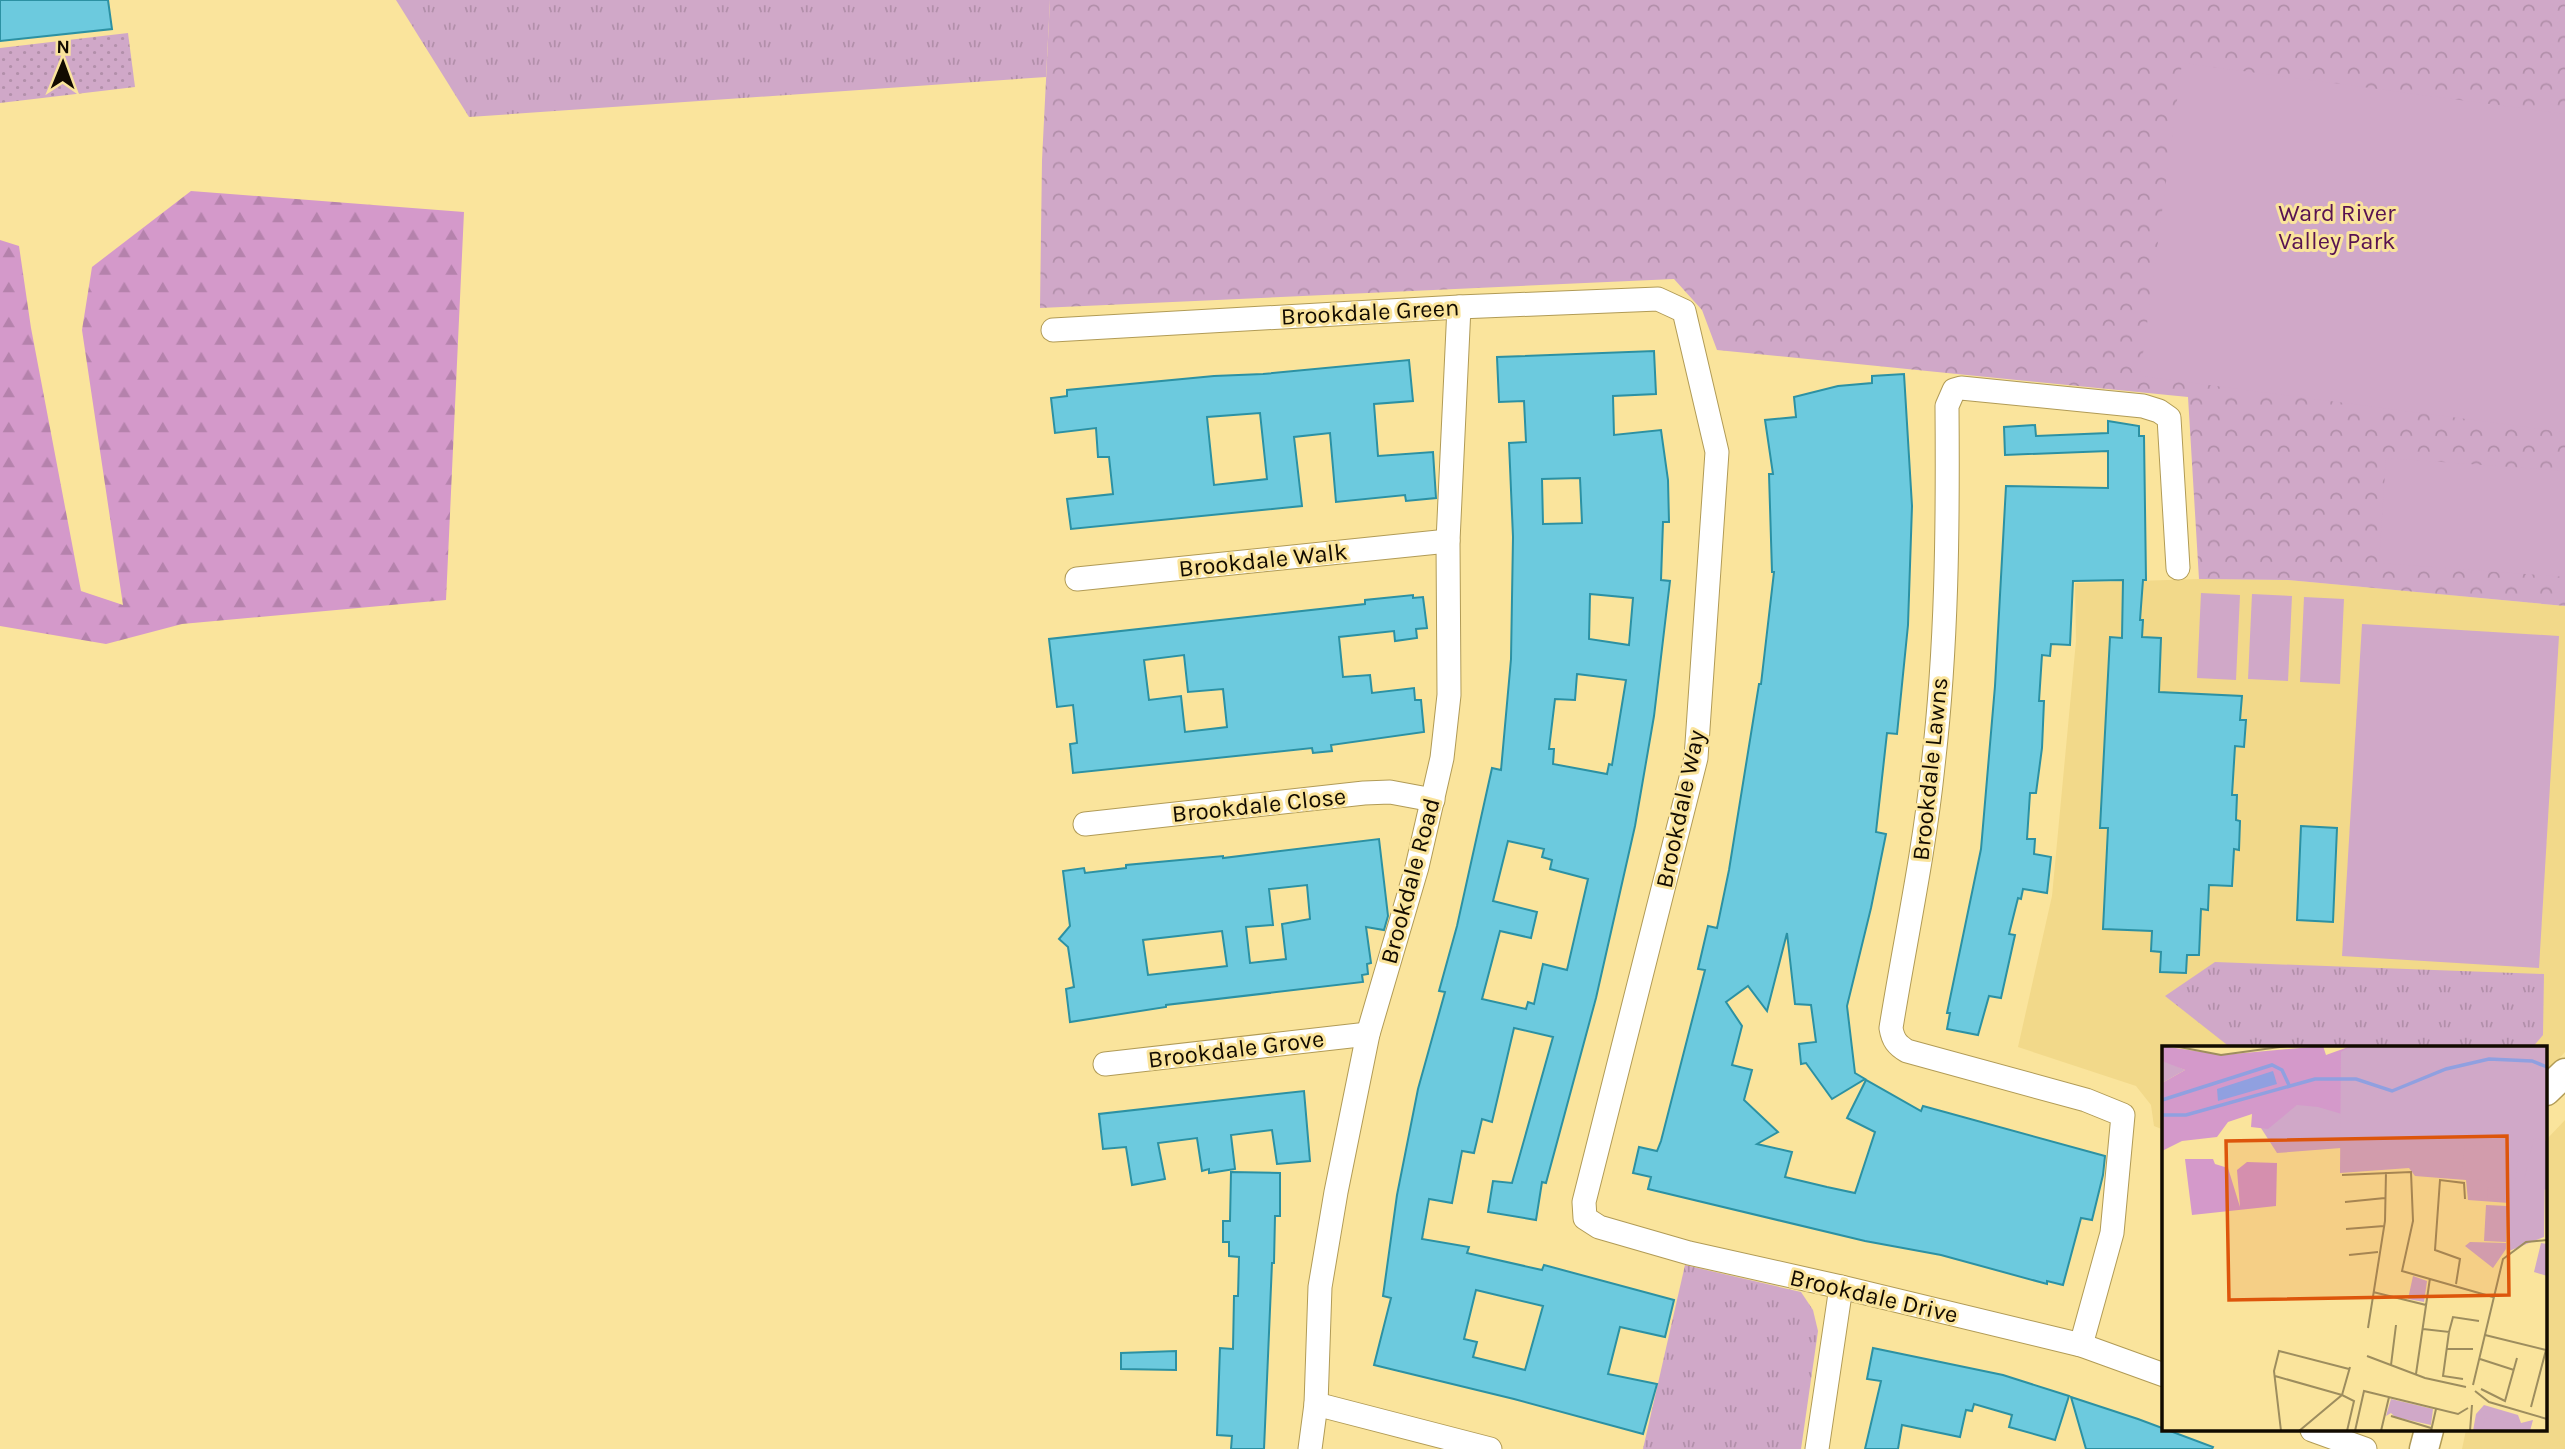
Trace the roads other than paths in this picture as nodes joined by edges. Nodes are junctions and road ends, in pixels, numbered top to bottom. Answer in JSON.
{"nodes":[{"id":1,"x":1459,"y":307,"type":"junction"},
{"id":2,"x":1684,"y":311,"type":"joint"},
{"id":3,"x":1053,"y":330,"type":"dead end"},
{"id":4,"x":1448,"y":541,"type":"junction"},
{"id":5,"x":2178,"y":568,"type":"dead end"},
{"id":6,"x":1077,"y":579,"type":"dead end"},
{"id":7,"x":1433,"y":800,"type":"junction"},
{"id":8,"x":1085,"y":824,"type":"dead end"},
{"id":9,"x":1368,"y":1034,"type":"junction"},
{"id":10,"x":1105,"y":1064,"type":"dead end"},
{"id":11,"x":2565,"y":1073,"type":"edge"},
{"id":12,"x":2548,"y":1089,"type":"edge"},
{"id":13,"x":1585,"y":1218,"type":"joint"},
{"id":14,"x":1841,"y":1287,"type":"junction"},
{"id":15,"x":2081,"y":1345,"type":"junction"},
{"id":16,"x":2162,"y":1375,"type":"edge"},
{"id":17,"x":1316,"y":1405,"type":"junction"},
{"id":18,"x":2318,"y":1432,"type":"edge"},
{"id":19,"x":2428,"y":1432,"type":"edge"},
{"id":20,"x":1310,"y":1449,"type":"edge"},
{"id":21,"x":1490,"y":1449,"type":"edge"},
{"id":22,"x":1817,"y":1449,"type":"edge"},
{"id":23,"x":2365,"y":1449,"type":"edge"},
{"id":24,"x":2424,"y":1449,"type":"edge"}],
"edges":[{"from":1,"to":2,"type":"street","name":"Brookdale Green"},
{"from":1,"to":3,"type":"street","name":"Brookdale Green"},
{"from":1,"to":4,"type":"street","name":"Brookdale Road"},
{"from":2,"to":13,"type":"street","name":"Brookdale Way"},
{"from":4,"to":6,"type":"street","name":"Brookdale Walk"},
{"from":4,"to":7,"type":"street","name":"Brookdale Road"},
{"from":5,"to":15,"type":"street","name":"Brookdale Lawns"},
{"from":7,"to":8,"type":"street","name":"Brookdale Close"},
{"from":7,"to":9,"type":"street","name":"Brookdale Road"},
{"from":9,"to":10,"type":"street","name":"Brookdale Grove"},
{"from":9,"to":17,"type":"street","name":"Brookdale Road"},
{"from":11,"to":12,"type":"street"},
{"from":13,"to":14,"type":"street","name":"Brookdale Drive"},
{"from":14,"to":15,"type":"street","name":"Brookdale Drive"},
{"from":14,"to":22,"type":"street"},
{"from":15,"to":16,"type":"street","name":"Brookdale Drive"},
{"from":17,"to":20,"type":"street","name":"Brookdale Road"},
{"from":17,"to":21,"type":"street"},
{"from":18,"to":23,"type":"street"},
{"from":19,"to":24,"type":"street"}]}
